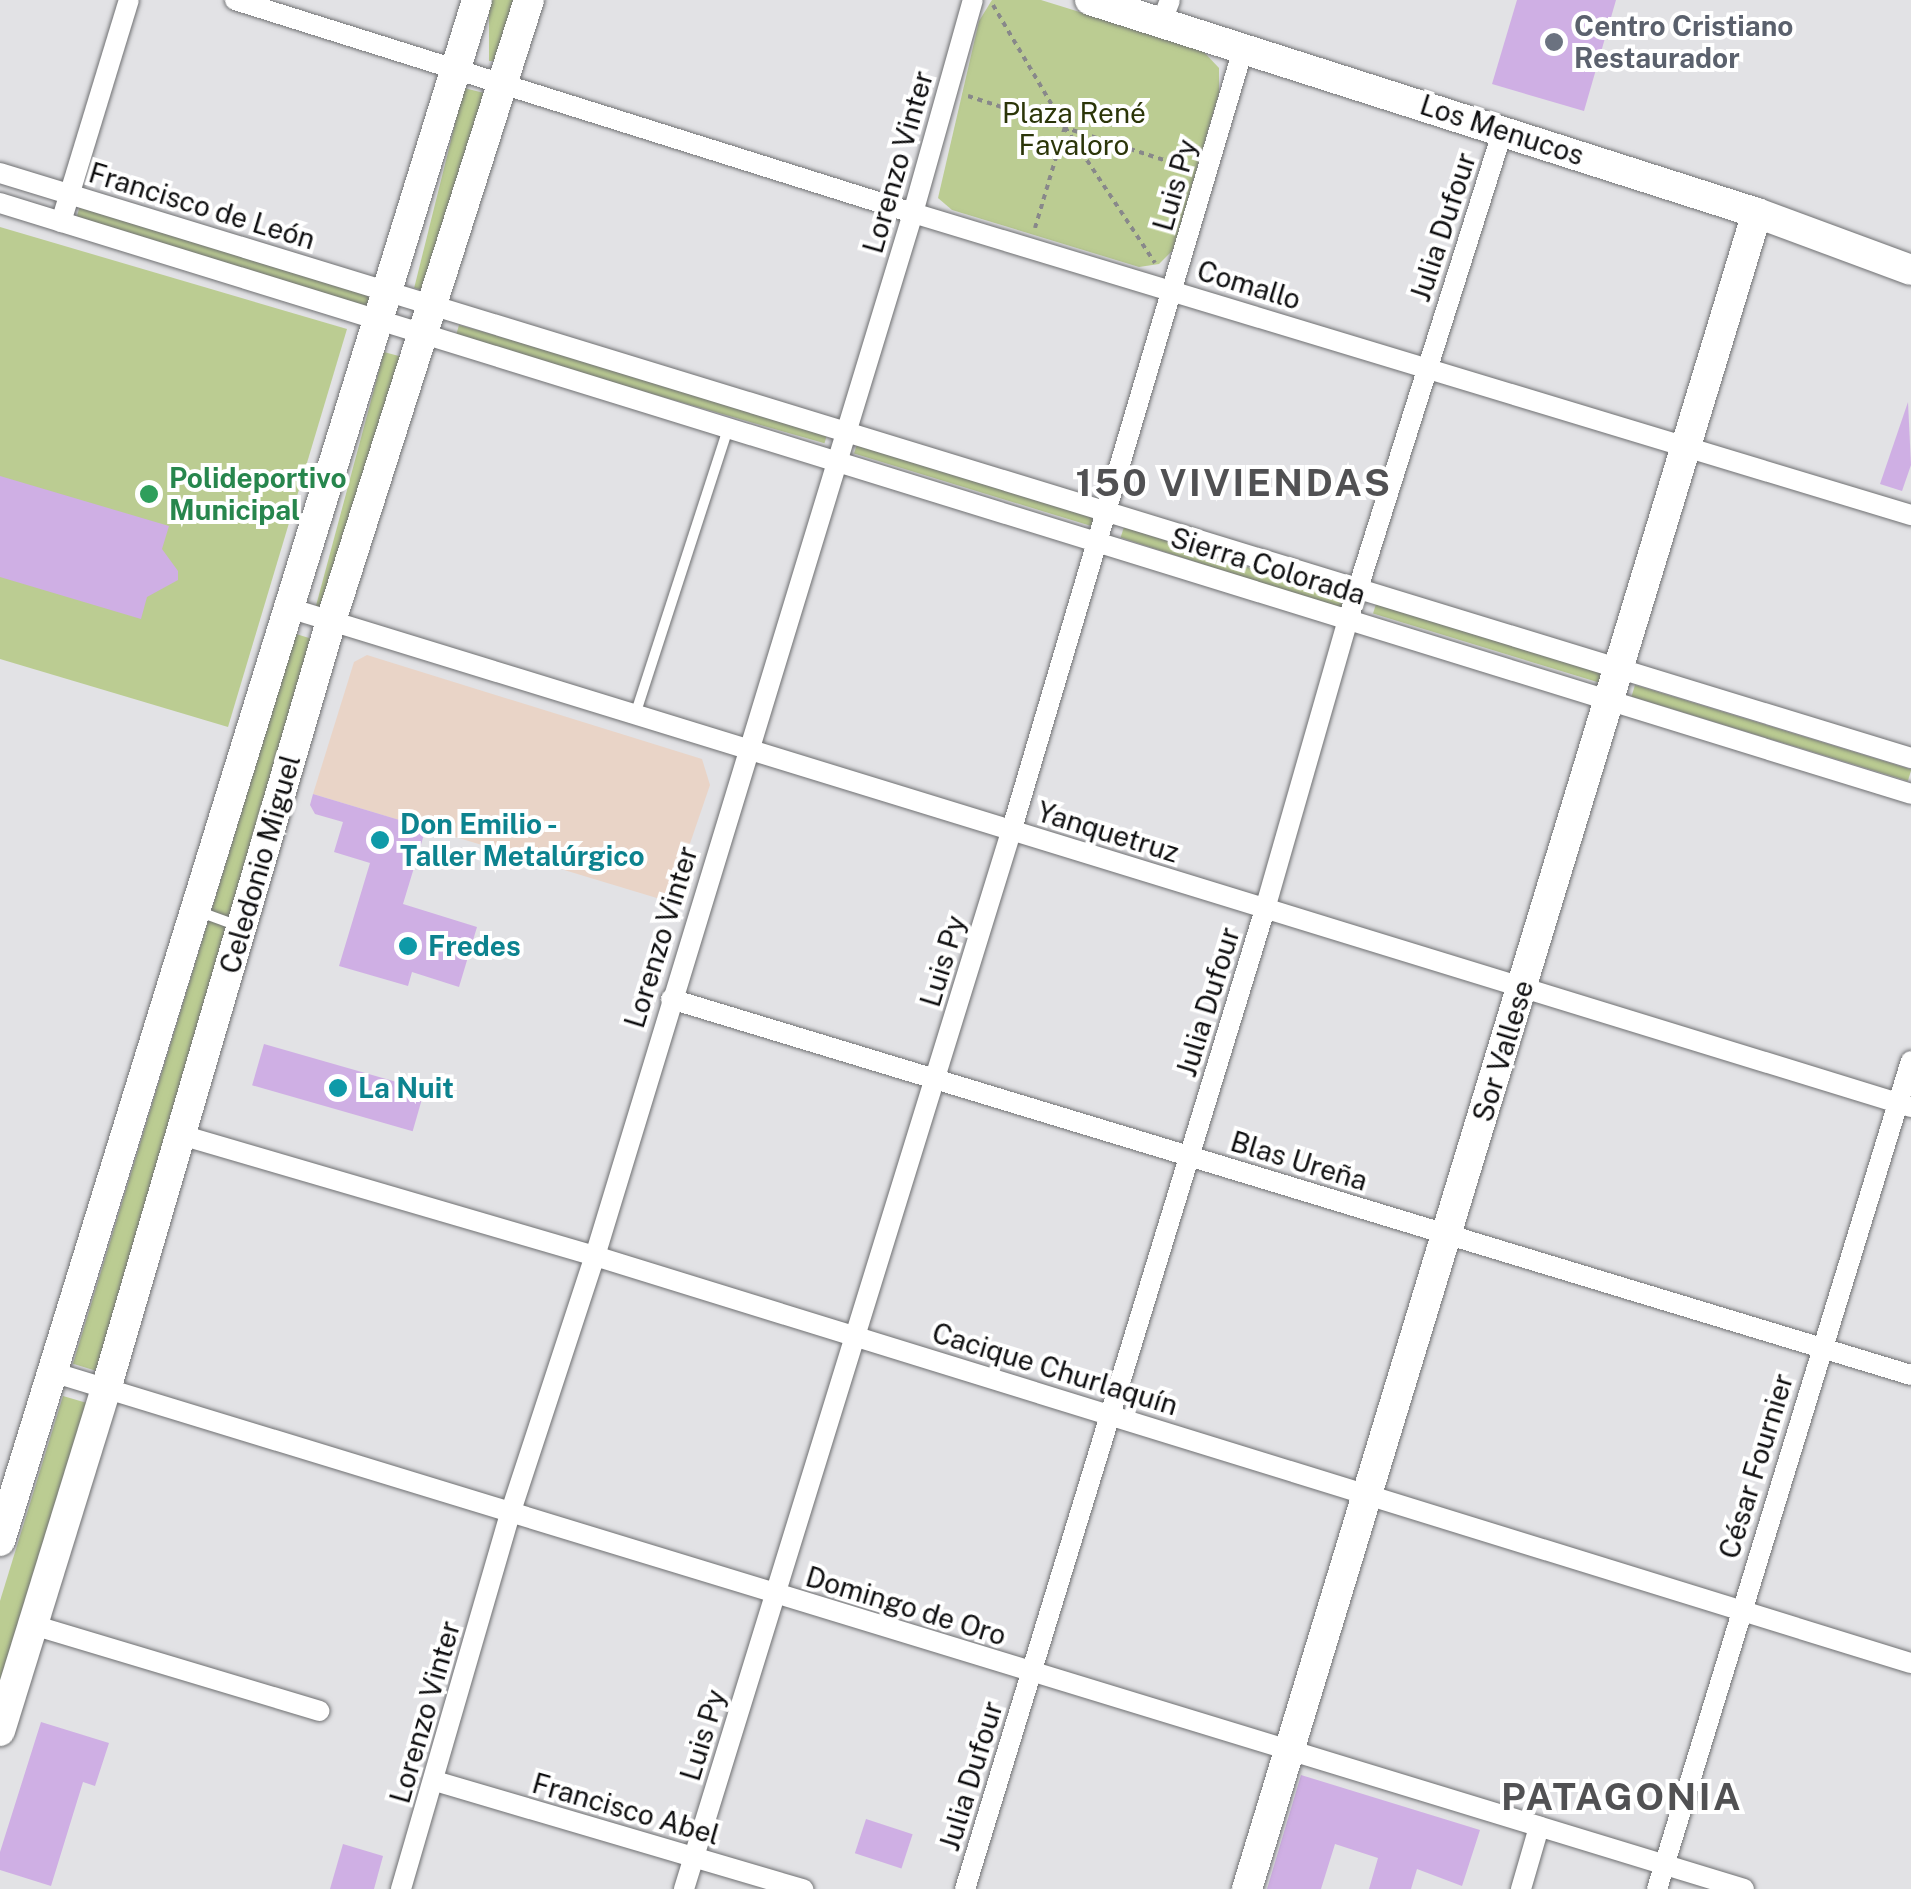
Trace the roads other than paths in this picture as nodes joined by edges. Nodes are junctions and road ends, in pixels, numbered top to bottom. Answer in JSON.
{"nodes":[{"id":1,"x":129,"y":0,"type":"edge"},
{"id":2,"x":235,"y":0,"type":"edge"},
{"id":3,"x":477,"y":0,"type":"edge"},
{"id":4,"x":529,"y":0,"type":"edge"},
{"id":5,"x":973,"y":0,"type":"edge"},
{"id":6,"x":1090,"y":0,"type":"edge"},
{"id":7,"x":1166,"y":11,"type":"edge"},
{"id":8,"x":1244,"y":46,"type":"junction"},
{"id":9,"x":457,"y":68,"type":"junction"},
{"id":10,"x":503,"y":83,"type":"junction"},
{"id":11,"x":1503,"y":130,"type":"junction"},
{"id":12,"x":0,"y":173,"type":"edge"},
{"id":13,"x":70,"y":194,"type":"junction"},
{"id":14,"x":0,"y":203,"type":"edge"},
{"id":15,"x":913,"y":213,"type":"junction"},
{"id":16,"x":1757,"y":213,"type":"junction"},
{"id":17,"x":62,"y":222,"type":"junction"},
{"id":18,"x":1911,"y":270,"type":"edge"},
{"id":19,"x":1172,"y":290,"type":"junction"},
{"id":20,"x":383,"y":306,"type":"junction"},
{"id":21,"x":429,"y":320,"type":"junction"},
{"id":22,"x":1428,"y":368,"type":"junction"},
{"id":23,"x":728,"y":428,"type":"junction"},
{"id":24,"x":846,"y":432,"type":"junction"},
{"id":25,"x":1689,"y":445,"type":"junction"},
{"id":26,"x":836,"y":461,"type":"junction"},
{"id":27,"x":1105,"y":512,"type":"junction"},
{"id":28,"x":1911,"y":515,"type":"edge"},
{"id":29,"x":1096,"y":542,"type":"junction"},
{"id":30,"x":1358,"y":589,"type":"junction"},
{"id":31,"x":289,"y":608,"type":"junction"},
{"id":32,"x":331,"y":620,"type":"junction"},
{"id":33,"x":1348,"y":620,"type":"junction"},
{"id":34,"x":1620,"y":669,"type":"junction"},
{"id":35,"x":1610,"y":701,"type":"junction"},
{"id":36,"x":635,"y":716,"type":"junction"},
{"id":37,"x":746,"y":752,"type":"junction"},
{"id":38,"x":1911,"y":758,"type":"edge"},
{"id":39,"x":1911,"y":794,"type":"edge"},
{"id":40,"x":1011,"y":832,"type":"junction"},
{"id":41,"x":1266,"y":909,"type":"junction"},
{"id":42,"x":197,"y":911,"type":"junction"},
{"id":43,"x":242,"y":926,"type":"junction"},
{"id":44,"x":1523,"y":987,"type":"junction"},
{"id":45,"x":671,"y":999,"type":"junction"},
{"id":46,"x":1911,"y":1061,"type":"edge"},
{"id":47,"x":935,"y":1079,"type":"junction"},
{"id":48,"x":1905,"y":1105,"type":"edge"},
{"id":49,"x":181,"y":1135,"type":"junction"},
{"id":50,"x":1189,"y":1156,"type":"junction"},
{"id":51,"x":1447,"y":1235,"type":"junction"},
{"id":52,"x":595,"y":1256,"type":"junction"},
{"id":53,"x":856,"y":1337,"type":"junction"},
{"id":54,"x":1820,"y":1346,"type":"junction"},
{"id":55,"x":52,"y":1372,"type":"junction"},
{"id":56,"x":1911,"y":1374,"type":"edge"},
{"id":57,"x":106,"y":1390,"type":"junction"},
{"id":58,"x":1112,"y":1415,"type":"junction"},
{"id":59,"x":1369,"y":1495,"type":"junction"},
{"id":60,"x":510,"y":1514,"type":"junction"},
{"id":61,"x":0,"y":1542,"type":"edge"},
{"id":62,"x":775,"y":1595,"type":"junction"},
{"id":63,"x":1740,"y":1612,"type":"junction"},
{"id":64,"x":33,"y":1626,"type":"junction"},
{"id":65,"x":1911,"y":1664,"type":"edge"},
{"id":66,"x":1031,"y":1673,"type":"junction"},
{"id":67,"x":319,"y":1712,"type":"dead end"},
{"id":68,"x":0,"y":1732,"type":"edge"},
{"id":69,"x":1289,"y":1751,"type":"junction"},
{"id":70,"x":435,"y":1781,"type":"junction"},
{"id":71,"x":1539,"y":1827,"type":"junction"},
{"id":72,"x":694,"y":1857,"type":"junction"},
{"id":73,"x":1664,"y":1864,"type":"junction"},
{"id":74,"x":401,"y":1889,"type":"edge"},
{"id":75,"x":684,"y":1889,"type":"edge"},
{"id":76,"x":802,"y":1889,"type":"edge"},
{"id":77,"x":965,"y":1889,"type":"edge"},
{"id":78,"x":1247,"y":1889,"type":"edge"},
{"id":79,"x":1520,"y":1889,"type":"edge"},
{"id":80,"x":1657,"y":1889,"type":"edge"},
{"id":81,"x":1744,"y":1889,"type":"edge"}],
"edges":[{"from":1,"to":13,"type":"street"},
{"from":2,"to":9,"type":"street","name":"Comallo"},
{"from":3,"to":9,"type":"street","name":"Celedonio Miguel"},
{"from":4,"to":10,"type":"street","name":"Celedonio Miguel"},
{"from":5,"to":15,"type":"street","name":"Lorenzo Vinter"},
{"from":6,"to":7,"type":"street","name":"Los Menucos"},
{"from":7,"to":8,"type":"street","name":"Los Menucos"},
{"from":8,"to":11,"type":"street","name":"Los Menucos"},
{"from":8,"to":19,"type":"street","name":"Luis Py"},
{"from":9,"to":10,"type":"street","name":"Comallo"},
{"from":9,"to":20,"type":"street","name":"Celedonio Miguel"},
{"from":10,"to":15,"type":"street","name":"Comallo"},
{"from":10,"to":21,"type":"street","name":"Celedonio Miguel"},
{"from":11,"to":16,"type":"street","name":"Los Menucos"},
{"from":11,"to":22,"type":"street","name":"Julia Dufour"},
{"from":12,"to":13,"type":"street","name":"Francisco de León"},
{"from":13,"to":17,"type":"street"},
{"from":13,"to":20,"type":"street","name":"Francisco de León"},
{"from":14,"to":17,"type":"street","name":"Francisco de León"},
{"from":15,"to":19,"type":"street","name":"Comallo"},
{"from":15,"to":24,"type":"street","name":"Lorenzo Vinter"},
{"from":16,"to":18,"type":"street","name":"Los Menucos"},
{"from":16,"to":25,"type":"street","name":"Sor Vallese"},
{"from":17,"to":20,"type":"street","name":"Francisco de León"},
{"from":19,"to":22,"type":"street","name":"Comallo"},
{"from":19,"to":27,"type":"street","name":"Luis Py"},
{"from":20,"to":21,"type":"street","name":"Sierra Colorada"},
{"from":20,"to":21,"type":"street","name":"Sierra Colorada"},
{"from":20,"to":31,"type":"street","name":"Celedonio Miguel"},
{"from":21,"to":23,"type":"street","name":"Sierra Colorada"},
{"from":21,"to":24,"type":"street","name":"Sierra Colorada"},
{"from":21,"to":32,"type":"street","name":"Celedonio Miguel"},
{"from":22,"to":25,"type":"street","name":"Comallo"},
{"from":22,"to":30,"type":"street","name":"Julia Dufour"},
{"from":23,"to":26,"type":"street","name":"Sierra Colorada"},
{"from":23,"to":36,"type":"lane"},
{"from":24,"to":26,"type":"street","name":"Lorenzo Vinter"},
{"from":24,"to":27,"type":"street","name":"Sierra Colorada"},
{"from":25,"to":28,"type":"street","name":"Comallo"},
{"from":25,"to":34,"type":"street","name":"Sor Vallese"},
{"from":26,"to":29,"type":"street","name":"Sierra Colorada"},
{"from":26,"to":37,"type":"street","name":"Lorenzo Vinter"},
{"from":27,"to":29,"type":"street","name":"Luis Py"},
{"from":27,"to":30,"type":"street","name":"Sierra Colorada"},
{"from":29,"to":33,"type":"street","name":"Sierra Colorada"},
{"from":29,"to":40,"type":"street","name":"Luis Py"},
{"from":30,"to":33,"type":"street","name":"Julia Dufour"},
{"from":30,"to":34,"type":"street","name":"Sierra Colorada"},
{"from":31,"to":32,"type":"street","name":"Yanquetruz"},
{"from":31,"to":42,"type":"street","name":"Celedonio Miguel"},
{"from":32,"to":36,"type":"street","name":"Yanquetruz"},
{"from":32,"to":43,"type":"street","name":"Celedonio Miguel"},
{"from":33,"to":35,"type":"street","name":"Sierra Colorada"},
{"from":33,"to":41,"type":"street","name":"Julia Dufour"},
{"from":34,"to":35,"type":"street","name":"Sor Vallese"},
{"from":34,"to":38,"type":"street","name":"Sierra Colorada"},
{"from":35,"to":39,"type":"street","name":"Sierra Colorada"},
{"from":35,"to":44,"type":"street","name":"Sor Vallese"},
{"from":36,"to":37,"type":"street","name":"Yanquetruz"},
{"from":37,"to":40,"type":"street","name":"Yanquetruz"},
{"from":37,"to":45,"type":"street","name":"Lorenzo Vinter"},
{"from":40,"to":41,"type":"street","name":"Yanquetruz"},
{"from":40,"to":47,"type":"street","name":"Luis Py"},
{"from":41,"to":44,"type":"street","name":"Yanquetruz"},
{"from":41,"to":50,"type":"street","name":"Julia Dufour"},
{"from":42,"to":43,"type":"lane"},
{"from":42,"to":55,"type":"street","name":"Celedonio Miguel"},
{"from":43,"to":49,"type":"street","name":"Celedonio Miguel"},
{"from":44,"to":48,"type":"street","name":"Yanquetruz"},
{"from":44,"to":51,"type":"street","name":"Sor Vallese"},
{"from":45,"to":47,"type":"street","name":"Blas Ureña"},
{"from":45,"to":52,"type":"street","name":"Lorenzo Vinter"},
{"from":46,"to":48,"type":"street","name":"César Fournier"},
{"from":47,"to":50,"type":"street","name":"Blas Ureña"},
{"from":47,"to":53,"type":"street","name":"Luis Py"},
{"from":48,"to":54,"type":"street","name":"César Fournier"},
{"from":49,"to":52,"type":"street","name":"Cacique Churlaquín"},
{"from":49,"to":57,"type":"street","name":"Celedonio Miguel"},
{"from":50,"to":51,"type":"street","name":"Blas Ureña"},
{"from":50,"to":58,"type":"street","name":"Julia Dufour"},
{"from":51,"to":54,"type":"street","name":"Blas Ureña"},
{"from":51,"to":59,"type":"street","name":"Sor Vallese"},
{"from":52,"to":53,"type":"street","name":"Cacique Churlaquín"},
{"from":52,"to":60,"type":"street","name":"Lorenzo Vinter"},
{"from":53,"to":58,"type":"street","name":"Cacique Churlaquín"},
{"from":53,"to":62,"type":"street","name":"Luis Py"},
{"from":54,"to":56,"type":"street","name":"Blas Ureña"},
{"from":54,"to":63,"type":"street","name":"César Fournier"},
{"from":55,"to":57,"type":"street","name":"Domingo de Oro"},
{"from":55,"to":61,"type":"street","name":"Celedonio Miguel"},
{"from":57,"to":60,"type":"street","name":"Domingo de Oro"},
{"from":57,"to":64,"type":"street","name":"Celedonio Miguel"},
{"from":58,"to":59,"type":"street","name":"Cacique Churlaquín"},
{"from":58,"to":66,"type":"street","name":"Julia Dufour"},
{"from":59,"to":63,"type":"street","name":"Cacique Churlaquín"},
{"from":59,"to":69,"type":"street","name":"Sor Vallese"},
{"from":60,"to":62,"type":"street","name":"Domingo de Oro"},
{"from":60,"to":70,"type":"street","name":"Lorenzo Vinter"},
{"from":62,"to":66,"type":"street","name":"Domingo de Oro"},
{"from":62,"to":72,"type":"street","name":"Luis Py"},
{"from":63,"to":65,"type":"street","name":"Cacique Churlaquín"},
{"from":63,"to":73,"type":"street","name":"César Fournier"},
{"from":64,"to":67,"type":"street"},
{"from":64,"to":68,"type":"street","name":"Celedonio Miguel"},
{"from":66,"to":69,"type":"street","name":"Domingo de Oro"},
{"from":66,"to":77,"type":"street","name":"Julia Dufour"},
{"from":69,"to":71,"type":"street","name":"Domingo de Oro"},
{"from":69,"to":78,"type":"street","name":"Sor Vallese"},
{"from":70,"to":72,"type":"street","name":"Francisco Abel"},
{"from":70,"to":74,"type":"street","name":"Lorenzo Vinter"},
{"from":71,"to":73,"type":"street","name":"Domingo de Oro"},
{"from":71,"to":79,"type":"street"},
{"from":72,"to":75,"type":"street","name":"Luis Py"},
{"from":72,"to":76,"type":"street","name":"Francisco Abel"},
{"from":73,"to":80,"type":"street","name":"César Fournier"},
{"from":73,"to":81,"type":"street","name":"Domingo de Oro"}]}
